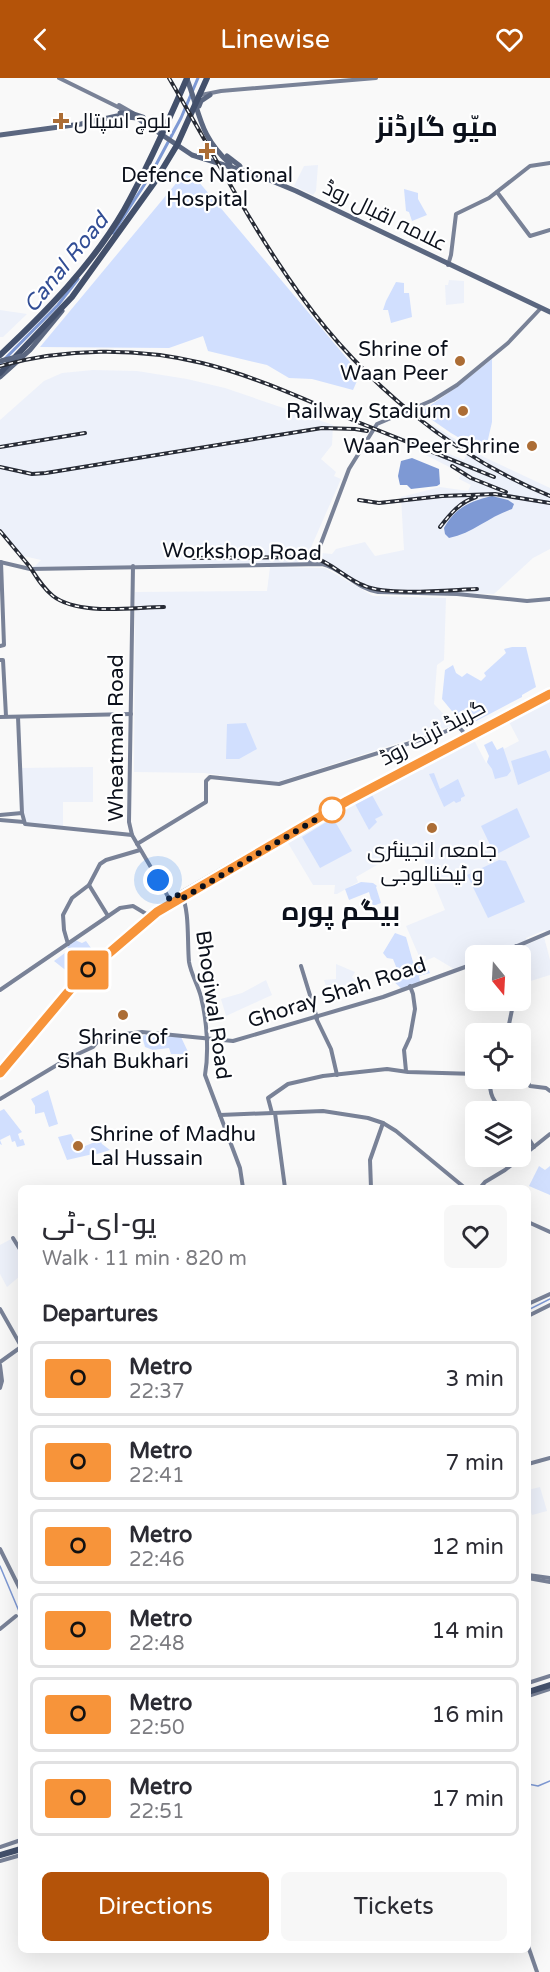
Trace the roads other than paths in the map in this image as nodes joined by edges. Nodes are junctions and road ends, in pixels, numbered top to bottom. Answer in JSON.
{"nodes":[{"id":1,"x":59,"y":78,"type":"edge"},
{"id":2,"x":64,"y":78,"type":"edge"},
{"id":3,"x":375,"y":78,"type":"edge"},
{"id":4,"x":205,"y":80,"type":"edge"},
{"id":5,"x":188,"y":81,"type":"edge"},
{"id":6,"x":95,"y":94,"type":"junction"},
{"id":7,"x":212,"y":94,"type":"junction"},
{"id":8,"x":180,"y":96,"type":"junction"},
{"id":9,"x":195,"y":101,"type":"junction"},
{"id":10,"x":123,"y":112,"type":"junction"},
{"id":11,"x":163,"y":132,"type":"junction"},
{"id":12,"x":0,"y":134,"type":"edge"},
{"id":13,"x":177,"y":144,"type":"junction"},
{"id":14,"x":223,"y":160,"type":"junction"},
{"id":15,"x":550,"y":163,"type":"edge"},
{"id":16,"x":230,"y":166,"type":"junction"},
{"id":17,"x":240,"y":166,"type":"junction"},
{"id":18,"x":497,"y":192,"type":"junction"},
{"id":19,"x":327,"y":204,"type":"junction"},
{"id":20,"x":550,"y":230,"type":"edge"},
{"id":21,"x":449,"y":263,"type":"junction"},
{"id":22,"x":508,"y":291,"type":"junction"},
{"id":23,"x":72,"y":297,"type":"junction"},
{"id":24,"x":541,"y":308,"type":"junction"},
{"id":25,"x":550,"y":311,"type":"edge"},
{"id":26,"x":47,"y":330,"type":"junction"},
{"id":27,"x":0,"y":354,"type":"edge"},
{"id":28,"x":0,"y":361,"type":"edge"},
{"id":29,"x":0,"y":372,"type":"edge"},
{"id":30,"x":0,"y":377,"type":"edge"},
{"id":31,"x":0,"y":562,"type":"edge"},
{"id":32,"x":309,"y":564,"type":"junction"},
{"id":33,"x":133,"y":566,"type":"junction"},
{"id":34,"x":550,"y":598,"type":"edge"},
{"id":35,"x":0,"y":646,"type":"edge"},
{"id":36,"x":0,"y":660,"type":"edge"},
{"id":37,"x":130,"y":714,"type":"junction"},
{"id":38,"x":6,"y":716,"type":"junction"},
{"id":39,"x":0,"y":717,"type":"edge"},
{"id":40,"x":18,"y":717,"type":"junction"},
{"id":41,"x":465,"y":734,"type":"junction"},
{"id":42,"x":380,"y":783,"type":"junction"},
{"id":43,"x":345,"y":802,"type":"tunnel mouth"},
{"id":44,"x":22,"y":813,"type":"junction"},
{"id":45,"x":319,"y":816,"type":"tunnel mouth"},
{"id":46,"x":0,"y":817,"type":"edge"},
{"id":47,"x":24,"y":823,"type":"junction"},
{"id":48,"x":132,"y":836,"type":"junction"},
{"id":49,"x":137,"y":844,"type":"junction"},
{"id":50,"x":140,"y":850,"type":"junction"},
{"id":51,"x":89,"y":885,"type":"junction"},
{"id":52,"x":182,"y":896,"type":"junction"},
{"id":53,"x":170,"y":900,"type":"junction"},
{"id":54,"x":148,"y":915,"type":"junction"},
{"id":55,"x":108,"y":916,"type":"junction"},
{"id":56,"x":550,"y":932,"type":"edge"},
{"id":57,"x":68,"y":944,"type":"junction"},
{"id":58,"x":518,"y":945,"type":"edge"},
{"id":59,"x":301,"y":966,"type":"dead end"},
{"id":60,"x":465,"y":967,"type":"edge"},
{"id":61,"x":410,"y":986,"type":"junction"},
{"id":62,"x":0,"y":990,"type":"edge"},
{"id":63,"x":317,"y":1018,"type":"junction"},
{"id":64,"x":206,"y":1038,"type":"junction"},
{"id":65,"x":0,"y":1069,"type":"edge"},
{"id":66,"x":406,"y":1071,"type":"junction"},
{"id":67,"x":465,"y":1074,"type":"edge"},
{"id":68,"x":0,"y":1075,"type":"edge"},
{"id":69,"x":337,"y":1075,"type":"junction"},
{"id":70,"x":531,"y":1086,"type":"edge"},
{"id":71,"x":550,"y":1091,"type":"edge"},
{"id":72,"x":0,"y":1099,"type":"edge"},
{"id":73,"x":273,"y":1113,"type":"junction"},
{"id":74,"x":220,"y":1115,"type":"junction"},
{"id":75,"x":382,"y":1123,"type":"junction"},
{"id":76,"x":550,"y":1134,"type":"edge"},
{"id":77,"x":531,"y":1143,"type":"edge"},
{"id":78,"x":534,"y":1148,"type":"junction"},
{"id":79,"x":243,"y":1185,"type":"edge"},
{"id":80,"x":285,"y":1185,"type":"edge"},
{"id":81,"x":371,"y":1185,"type":"edge"},
{"id":82,"x":461,"y":1185,"type":"edge"},
{"id":83,"x":482,"y":1185,"type":"edge"},
{"id":84,"x":531,"y":1223,"type":"edge"},
{"id":85,"x":550,"y":1232,"type":"edge"},
{"id":86,"x":13,"y":1238,"type":"dead end"},
{"id":87,"x":18,"y":1246,"type":"edge"},
{"id":88,"x":550,"y":1294,"type":"edge"},
{"id":89,"x":531,"y":1303,"type":"edge"},
{"id":90,"x":550,"y":1305,"type":"edge"},
{"id":91,"x":0,"y":1309,"type":"edge"},
{"id":92,"x":531,"y":1314,"type":"edge"},
{"id":93,"x":18,"y":1341,"type":"edge"},
{"id":94,"x":18,"y":1349,"type":"edge"},
{"id":95,"x":0,"y":1364,"type":"edge"},
{"id":96,"x":0,"y":1388,"type":"edge"},
{"id":97,"x":550,"y":1458,"type":"edge"},
{"id":98,"x":531,"y":1463,"type":"edge"},
{"id":99,"x":0,"y":1548,"type":"edge"},
{"id":100,"x":531,"y":1577,"type":"edge"},
{"id":101,"x":550,"y":1580,"type":"edge"},
{"id":102,"x":18,"y":1585,"type":"edge"},
{"id":103,"x":16,"y":1616,"type":"dead end"},
{"id":104,"x":0,"y":1629,"type":"edge"},
{"id":105,"x":550,"y":1677,"type":"edge"},
{"id":106,"x":550,"y":1685,"type":"edge"},
{"id":107,"x":531,"y":1688,"type":"edge"},
{"id":108,"x":531,"y":1689,"type":"edge"},
{"id":109,"x":18,"y":1841,"type":"edge"},
{"id":110,"x":0,"y":1847,"type":"edge"},
{"id":111,"x":18,"y":1848,"type":"edge"},
{"id":112,"x":0,"y":1853,"type":"edge"},
{"id":113,"x":18,"y":1856,"type":"edge"},
{"id":114,"x":0,"y":1861,"type":"edge"},
{"id":115,"x":530,"y":1953,"type":"edge"},
{"id":116,"x":537,"y":1972,"type":"edge"}],
"edges":[{"from":1,"to":6,"type":"main road"},
{"from":2,"to":6,"type":"main road"},
{"from":3,"to":7,"type":"main road"},
{"from":4,"to":7,"type":"main road"},
{"from":4,"to":9,"type":"highway"},
{"from":5,"to":8,"type":"highway"},
{"from":5,"to":9,"type":"main road"},
{"from":5,"to":11,"type":"highway"},
{"from":6,"to":10,"type":"main road"},
{"from":7,"to":9,"type":"main road"},
{"from":7,"to":9,"type":"main road"},
{"from":8,"to":11,"type":"highway"},
{"from":8,"to":11,"type":"highway"},
{"from":9,"to":13,"type":"highway"},
{"from":9,"to":13,"type":"highway"},
{"from":9,"to":14,"type":"main road"},
{"from":9,"to":17,"type":"main road"},
{"from":10,"to":11,"type":"main road"},
{"from":10,"to":12,"type":"main road"},
{"from":11,"to":13,"type":"main road"},
{"from":11,"to":27,"type":"highway"},
{"from":13,"to":14,"type":"main road","name":"علامہ اقبال روڈ"},
{"from":13,"to":16,"type":"main road","name":"علامہ اقبال روڈ"},
{"from":13,"to":23,"type":"highway"},
{"from":14,"to":16,"type":"main road","name":"علامہ اقبال روڈ"},
{"from":15,"to":18,"type":"main road"},
{"from":16,"to":17,"type":"main road","name":"علامہ اقبال روڈ"},
{"from":16,"to":19,"type":"main road","name":"علامہ اقبال روڈ"},
{"from":17,"to":19,"type":"main road","name":"علامہ اقبال روڈ"},
{"from":18,"to":20,"type":"main road"},
{"from":18,"to":21,"type":"main road"},
{"from":19,"to":21,"type":"main road","name":"علامہ اقبال روڈ"},
{"from":21,"to":22,"type":"main road","name":"علامہ اقبال روڈ"},
{"from":22,"to":24,"type":"main road","name":"علامہ اقبال روڈ"},
{"from":22,"to":25,"type":"main road","name":"علامہ اقبال روڈ"},
{"from":23,"to":26,"type":"main road"},
{"from":23,"to":29,"type":"highway"},
{"from":24,"to":25,"type":"main road","name":"علامہ اقبال روڈ"},
{"from":24,"to":32,"type":"main road"},
{"from":26,"to":28,"type":"main road","bridge":true},
{"from":26,"to":30,"type":"main road"},
{"from":31,"to":33,"type":"main road","name":"Workshop Road"},
{"from":31,"to":35,"type":"main road"},
{"from":32,"to":33,"type":"main road","name":"Workshop Road"},
{"from":32,"to":34,"type":"main road","name":"Workshop Road"},
{"from":33,"to":37,"type":"main road","name":"Wheatman Road"},
{"from":36,"to":38,"type":"main road"},
{"from":37,"to":40,"type":"main road"},
{"from":37,"to":48,"type":"main road","name":"Wheatman Road"},
{"from":38,"to":39,"type":"main road"},
{"from":38,"to":40,"type":"main road"},
{"from":40,"to":44,"type":"main road"},
{"from":41,"to":42,"type":"main road","name":"گرینڈ ٹرنک روڈ"},
{"from":41,"to":42,"type":"main road","name":"گرینڈ ٹرنک روڈ"},
{"from":41,"to":49,"type":"main road"},
{"from":42,"to":43,"type":"main road","name":"گرینڈ ٹرنک روڈ"},
{"from":44,"to":46,"type":"main road"},
{"from":44,"to":47,"type":"main road"},
{"from":45,"to":52,"type":"main road"},
{"from":46,"to":47,"type":"main road"},
{"from":47,"to":48,"type":"main road"},
{"from":48,"to":49,"type":"main road","name":"Wheatman Road"},
{"from":49,"to":50,"type":"main road","name":"Wheatman Road"},
{"from":50,"to":51,"type":"main road"},
{"from":50,"to":53,"type":"main road","name":"Wheatman Road"},
{"from":51,"to":55,"type":"main road"},
{"from":51,"to":57,"type":"main road"},
{"from":52,"to":53,"type":"main road"},
{"from":52,"to":64,"type":"main road","name":"Bhogiwal Road"},
{"from":52,"to":68,"type":"main road"},
{"from":53,"to":54,"type":"main road"},
{"from":54,"to":55,"type":"main road"},
{"from":54,"to":65,"type":"main road"},
{"from":55,"to":57,"type":"main road"},
{"from":56,"to":58,"type":"main road"},
{"from":57,"to":62,"type":"main road"},
{"from":59,"to":63,"type":"main road"},
{"from":60,"to":61,"type":"main road","name":"Ghoray Shah Road"},
{"from":61,"to":63,"type":"main road","name":"Ghoray Shah Road"},
{"from":61,"to":66,"type":"main road"},
{"from":63,"to":64,"type":"main road","name":"Ghoray Shah Road"},
{"from":63,"to":69,"type":"main road"},
{"from":64,"to":72,"type":"main road","name":"Ghoray Shah Road"},
{"from":64,"to":74,"type":"main road","name":"Bhogiwal Road"},
{"from":66,"to":67,"type":"main road"},
{"from":66,"to":69,"type":"main road"},
{"from":69,"to":73,"type":"main road"},
{"from":70,"to":71,"type":"main road"},
{"from":73,"to":74,"type":"main road"},
{"from":73,"to":75,"type":"main road"},
{"from":73,"to":80,"type":"main road"},
{"from":74,"to":79,"type":"main road","name":"Bhogiwal Road"},
{"from":75,"to":81,"type":"main road"},
{"from":75,"to":82,"type":"main road"},
{"from":76,"to":78,"type":"main road"},
{"from":77,"to":78,"type":"main road"},
{"from":78,"to":83,"type":"main road"},
{"from":84,"to":85,"type":"main road"},
{"from":86,"to":87,"type":"main road"},
{"from":88,"to":89,"type":"main road"},
{"from":90,"to":92,"type":"main road"},
{"from":91,"to":93,"type":"main road"},
{"from":94,"to":95,"type":"main road"},
{"from":95,"to":96,"type":"main road"},
{"from":97,"to":98,"type":"main road"},
{"from":99,"to":102,"type":"main road"},
{"from":100,"to":101,"type":"main road"},
{"from":103,"to":104,"type":"main road"},
{"from":105,"to":107,"type":"main road"},
{"from":106,"to":108,"type":"highway"},
{"from":109,"to":110,"type":"main road"},
{"from":111,"to":112,"type":"highway"},
{"from":113,"to":114,"type":"main road"},
{"from":115,"to":116,"type":"main road"}]}
